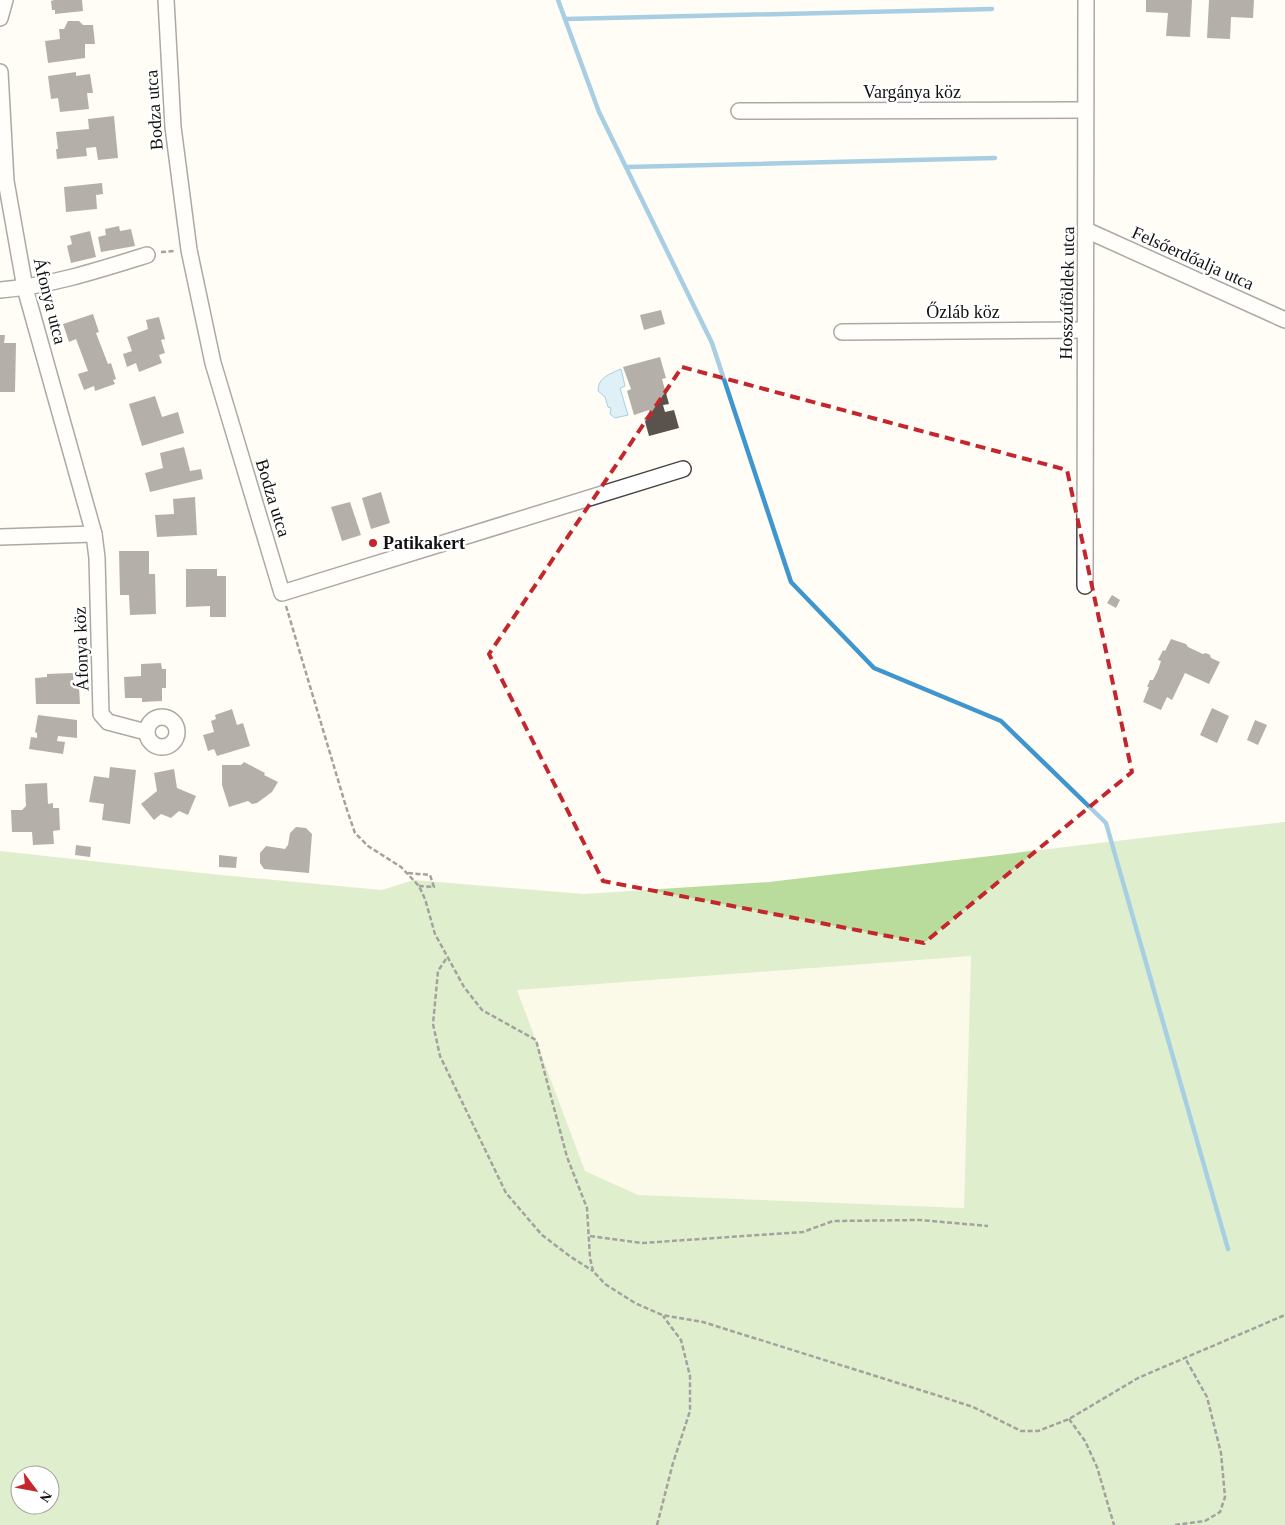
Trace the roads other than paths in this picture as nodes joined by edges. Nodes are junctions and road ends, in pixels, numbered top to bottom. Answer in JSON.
{"nodes":[{"id":1,"x":5,"y":0,"type":"edge"},
{"id":2,"x":166,"y":0,"type":"edge"},
{"id":3,"x":1086,"y":0,"type":"edge"},
{"id":4,"x":0,"y":18,"type":"edge"},
{"id":5,"x":0,"y":72,"type":"edge"},
{"id":6,"x":1086,"y":110,"type":"junction"},
{"id":7,"x":739,"y":111,"type":"dead end"},
{"id":8,"x":1086,"y":230,"type":"junction"},
{"id":9,"x":147,"y":255,"type":"road end"},
{"id":10,"x":25,"y":288,"type":"junction"},
{"id":11,"x":0,"y":290,"type":"edge"},
{"id":12,"x":1285,"y":320,"type":"edge"},
{"id":13,"x":1085,"y":330,"type":"junction"},
{"id":14,"x":842,"y":332,"type":"dead end"},
{"id":15,"x":683,"y":469,"type":"dead end"},
{"id":16,"x":94,"y":534,"type":"junction"},
{"id":17,"x":0,"y":537,"type":"edge"},
{"id":18,"x":1085,"y":586,"type":"dead end"},
{"id":19,"x":146,"y":732,"type":"dead end"}],
"edges":[{"from":1,"to":4,"type":"street"},
{"from":2,"to":15,"type":"street","name":"Bodza utca"},
{"from":3,"to":6,"type":"street","name":"Hosszúföldek utca"},
{"from":5,"to":10,"type":"street","name":"Áfonya utca"},
{"from":6,"to":7,"type":"street","name":"Vargánya köz"},
{"from":6,"to":8,"type":"street","name":"Hosszúföldek utca"},
{"from":8,"to":12,"type":"street","name":"Felsőerdőalja utca"},
{"from":8,"to":13,"type":"street","name":"Hosszúföldek utca"},
{"from":9,"to":10,"type":"street"},
{"from":10,"to":11,"type":"street"},
{"from":10,"to":16,"type":"street","name":"Áfonya utca"},
{"from":13,"to":14,"type":"street","name":"Őzláb köz"},
{"from":13,"to":18,"type":"street","name":"Hosszúföldek utca"},
{"from":16,"to":17,"type":"street"},
{"from":16,"to":19,"type":"street","name":"Áfonya köz"}]}
